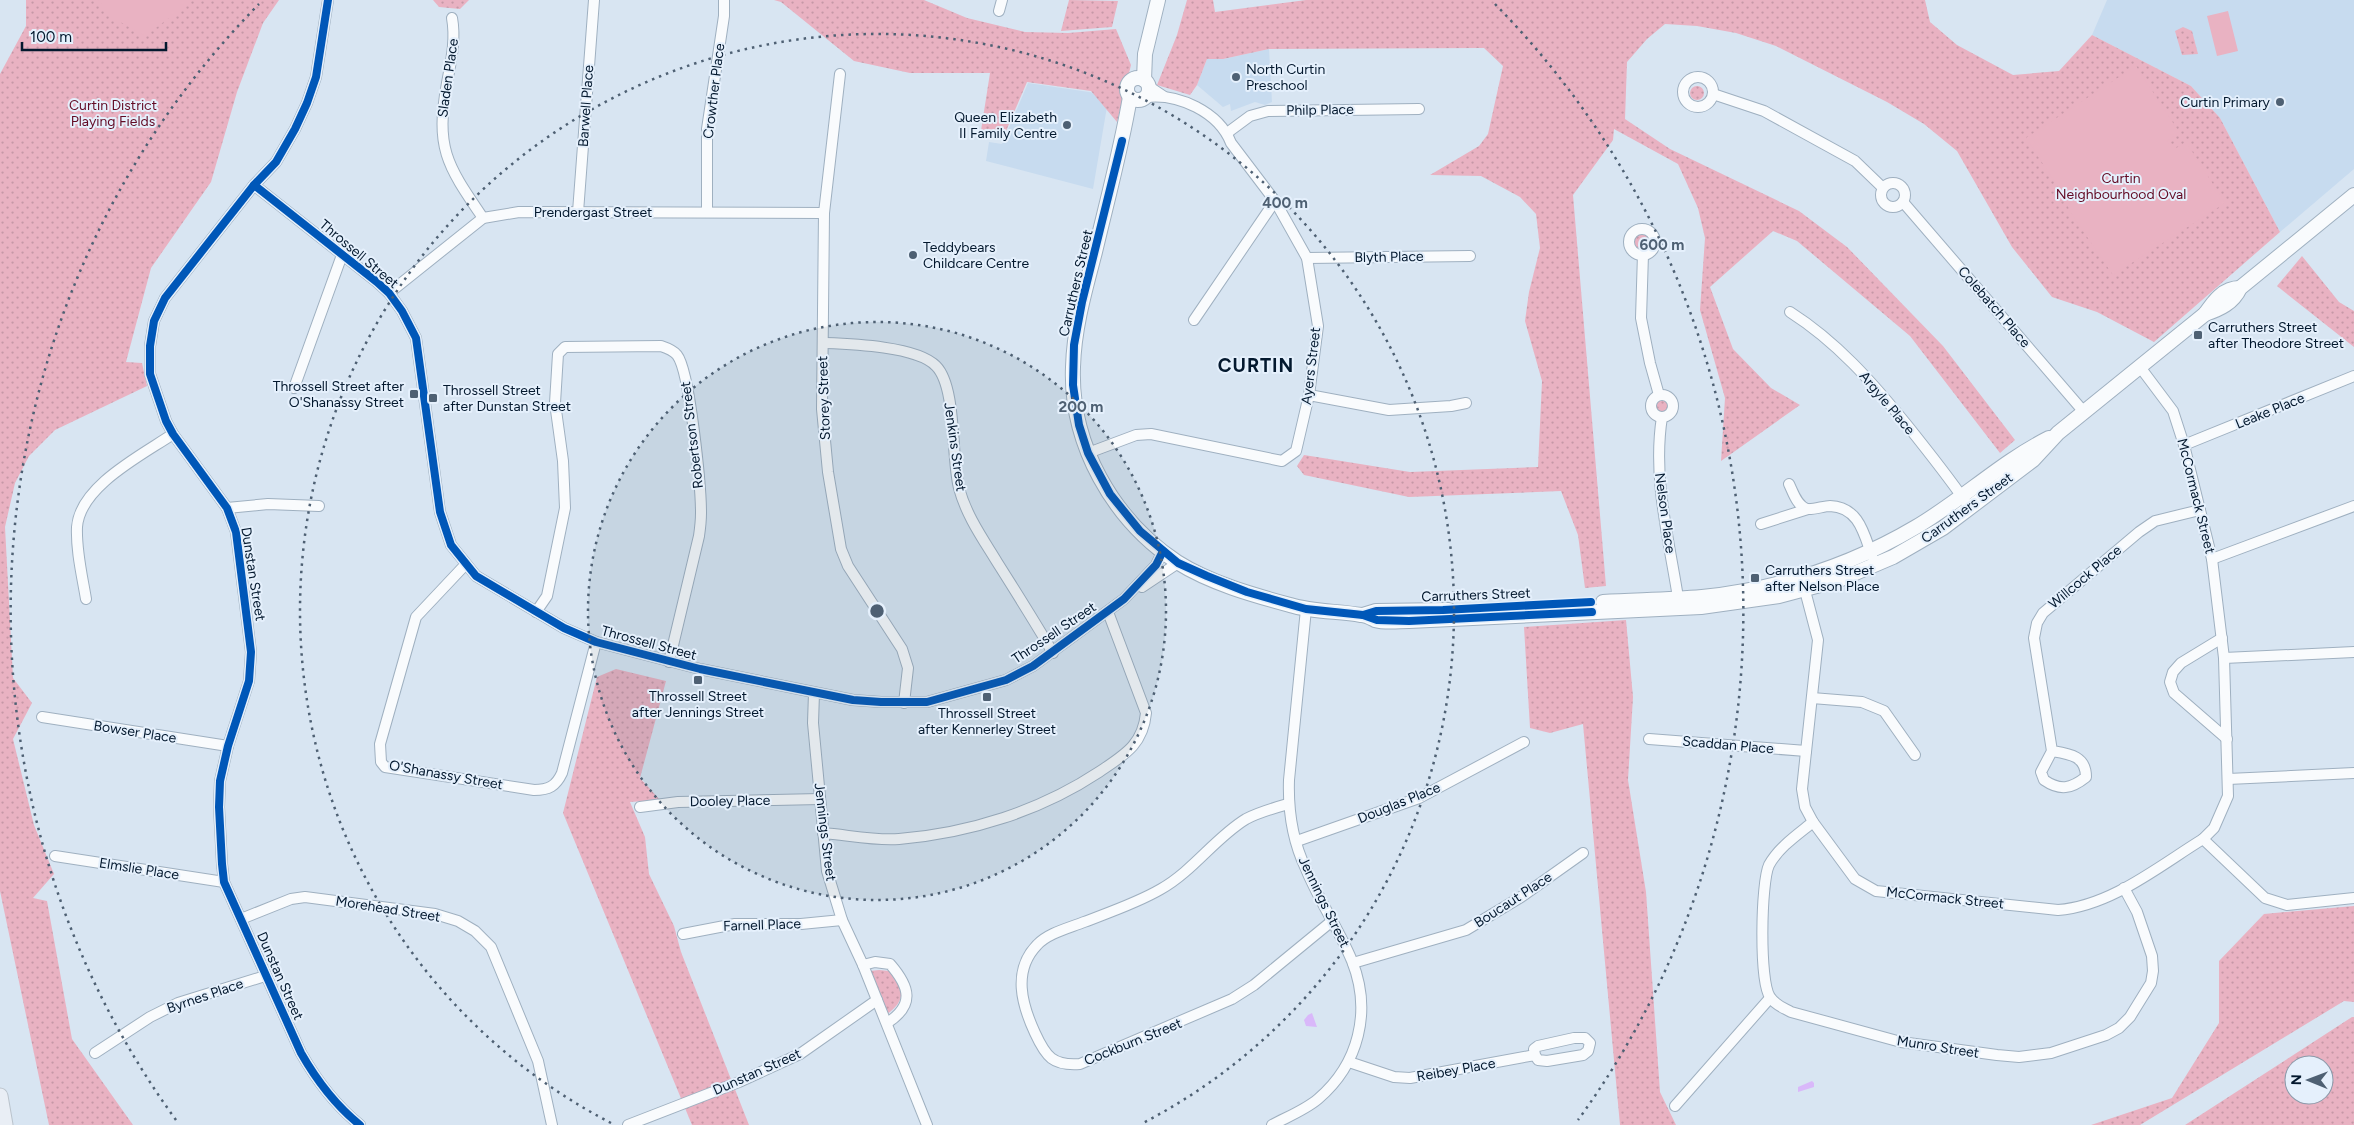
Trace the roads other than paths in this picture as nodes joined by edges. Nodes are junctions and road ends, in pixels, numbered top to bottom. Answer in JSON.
{"nodes":[{"id":1,"x":328,"y":0,"type":"edge"},
{"id":2,"x":594,"y":0,"type":"edge"},
{"id":3,"x":724,"y":0,"type":"edge"},
{"id":4,"x":1002,"y":0,"type":"edge"},
{"id":5,"x":1158,"y":0,"type":"edge"},
{"id":6,"x":999,"y":12,"type":"dead end"},
{"id":7,"x":452,"y":18,"type":"dead end"},
{"id":8,"x":840,"y":74,"type":"dead end"},
{"id":9,"x":1140,"y":90,"type":"junction"},
{"id":10,"x":1713,"y":94,"type":"dead end"},
{"id":11,"x":1419,"y":109,"type":"dead end"},
{"id":12,"x":1227,"y":133,"type":"junction"},
{"id":13,"x":254,"y":185,"type":"junction"},
{"id":14,"x":1882,"y":188,"type":"junction"},
{"id":15,"x":2354,"y":196,"type":"edge"},
{"id":16,"x":1275,"y":201,"type":"junction"},
{"id":17,"x":1903,"y":202,"type":"junction"},
{"id":18,"x":578,"y":212,"type":"junction"},
{"id":19,"x":707,"y":212,"type":"junction"},
{"id":20,"x":824,"y":213,"type":"junction"},
{"id":21,"x":484,"y":218,"type":"junction"},
{"id":22,"x":1643,"y":254,"type":"dead end"},
{"id":23,"x":342,"y":255,"type":"junction"},
{"id":24,"x":1470,"y":256,"type":"dead end"},
{"id":25,"x":1307,"y":258,"type":"junction"},
{"id":26,"x":389,"y":293,"type":"junction"},
{"id":27,"x":1790,"y":312,"type":"dead end"},
{"id":28,"x":1194,"y":320,"type":"dead end"},
{"id":29,"x":823,"y":343,"type":"junction"},
{"id":30,"x":2140,"y":367,"type":"junction"},
{"id":31,"x":2354,"y":376,"type":"edge"},
{"id":32,"x":294,"y":388,"type":"dead end"},
{"id":33,"x":1309,"y":395,"type":"junction"},
{"id":34,"x":1659,"y":395,"type":"junction"},
{"id":35,"x":1466,"y":403,"type":"dead end"},
{"id":36,"x":2084,"y":412,"type":"junction"},
{"id":37,"x":1662,"y":417,"type":"junction"},
{"id":38,"x":2058,"y":433,"type":"junction"},
{"id":39,"x":173,"y":434,"type":"junction"},
{"id":40,"x":2184,"y":445,"type":"junction"},
{"id":41,"x":1088,"y":453,"type":"junction"},
{"id":42,"x":1789,"y":484,"type":"dead end"},
{"id":43,"x":1961,"y":496,"type":"junction"},
{"id":44,"x":318,"y":506,"type":"dead end"},
{"id":45,"x":2354,"y":506,"type":"edge"},
{"id":46,"x":227,"y":508,"type":"junction"},
{"id":47,"x":1970,"y":508,"type":"junction"},
{"id":48,"x":1808,"y":509,"type":"junction"},
{"id":49,"x":2200,"y":510,"type":"junction"},
{"id":50,"x":1761,"y":524,"type":"dead end"},
{"id":51,"x":1163,"y":551,"type":"junction"},
{"id":52,"x":1873,"y":558,"type":"junction"},
{"id":53,"x":2212,"y":559,"type":"junction"},
{"id":54,"x":1178,"y":563,"type":"junction"},
{"id":55,"x":465,"y":565,"type":"junction"},
{"id":56,"x":1803,"y":584,"type":"junction"},
{"id":57,"x":1124,"y":598,"type":"junction"},
{"id":58,"x":86,"y":599,"type":"dead end"},
{"id":59,"x":1679,"y":603,"type":"junction"},
{"id":60,"x":1306,"y":609,"type":"junction"},
{"id":61,"x":536,"y":612,"type":"junction"},
{"id":62,"x":1108,"y":612,"type":"junction"},
{"id":63,"x":2222,"y":638,"type":"junction"},
{"id":64,"x":596,"y":642,"type":"junction"},
{"id":65,"x":1053,"y":652,"type":"junction"},
{"id":66,"x":2354,"y":652,"type":"edge"},
{"id":67,"x":2224,"y":658,"type":"junction"},
{"id":68,"x":669,"y":662,"type":"junction"},
{"id":69,"x":814,"y":692,"type":"junction"},
{"id":70,"x":1812,"y":698,"type":"junction"},
{"id":71,"x":904,"y":703,"type":"junction"},
{"id":72,"x":42,"y":717,"type":"dead end"},
{"id":73,"x":1649,"y":739,"type":"dead end"},
{"id":74,"x":2227,"y":739,"type":"junction"},
{"id":75,"x":1524,"y":742,"type":"dead end"},
{"id":76,"x":228,"y":746,"type":"junction"},
{"id":77,"x":1806,"y":751,"type":"junction"},
{"id":78,"x":2052,"y":751,"type":"junction"},
{"id":79,"x":1914,"y":755,"type":"dead end"},
{"id":80,"x":2354,"y":773,"type":"edge"},
{"id":81,"x":2228,"y":779,"type":"junction"},
{"id":82,"x":820,"y":799,"type":"junction"},
{"id":83,"x":1288,"y":804,"type":"junction"},
{"id":84,"x":640,"y":807,"type":"dead end"},
{"id":85,"x":1812,"y":822,"type":"junction"},
{"id":86,"x":823,"y":833,"type":"junction"},
{"id":87,"x":2204,"y":839,"type":"junction"},
{"id":88,"x":1297,"y":841,"type":"junction"},
{"id":89,"x":1583,"y":853,"type":"dead end"},
{"id":90,"x":54,"y":856,"type":"dead end"},
{"id":91,"x":224,"y":882,"type":"junction"},
{"id":92,"x":2124,"y":888,"type":"junction"},
{"id":93,"x":2354,"y":898,"type":"edge"},
{"id":94,"x":241,"y":919,"type":"junction"},
{"id":95,"x":842,"y":920,"type":"junction"},
{"id":96,"x":1332,"y":921,"type":"junction"},
{"id":97,"x":683,"y":934,"type":"dead end"},
{"id":98,"x":1353,"y":963,"type":"junction"},
{"id":99,"x":863,"y":964,"type":"junction"},
{"id":100,"x":266,"y":976,"type":"junction"},
{"id":101,"x":1770,"y":998,"type":"junction"},
{"id":102,"x":877,"y":1000,"type":"junction"},
{"id":103,"x":886,"y":1023,"type":"junction"},
{"id":104,"x":95,"y":1053,"type":"dead end"},
{"id":105,"x":1535,"y":1055,"type":"junction"},
{"id":106,"x":1349,"y":1062,"type":"junction"},
{"id":107,"x":0,"y":1096,"type":"edge"},
{"id":108,"x":1675,"y":1106,"type":"dead end"},
{"id":109,"x":5,"y":1125,"type":"edge"},
{"id":110,"x":360,"y":1125,"type":"edge"},
{"id":111,"x":552,"y":1125,"type":"edge"},
{"id":112,"x":628,"y":1125,"type":"edge"},
{"id":113,"x":927,"y":1125,"type":"edge"},
{"id":114,"x":1272,"y":1125,"type":"edge"}],
"edges":[{"from":1,"to":13,"type":"street","name":"Dunstan Street"},
{"from":2,"to":18,"type":"street","name":"Barwell Place"},
{"from":3,"to":19,"type":"street","name":"Crowther Place"},
{"from":4,"to":6,"type":"street"},
{"from":5,"to":9,"type":"main road","name":"Carruthers Street"},
{"from":7,"to":21,"type":"street","name":"Sladen Place"},
{"from":8,"to":20,"type":"street","name":"Storey Street"},
{"from":9,"to":12,"type":"street","name":"Ayers Street"},
{"from":9,"to":41,"type":"main road","name":"Carruthers Street"},
{"from":10,"to":14,"type":"street"},
{"from":11,"to":12,"type":"street","name":"Philp Place"},
{"from":12,"to":16,"type":"street","name":"Ayers Street"},
{"from":13,"to":23,"type":"street","name":"Throssell Street"},
{"from":13,"to":39,"type":"street","name":"Dunstan Street"},
{"from":14,"to":17,"type":"street"},
{"from":14,"to":17,"type":"street","name":"Colebatch Place"},
{"from":15,"to":30,"type":"main road","name":"Carruthers Street"},
{"from":16,"to":25,"type":"street","name":"Ayers Street"},
{"from":16,"to":28,"type":"street"},
{"from":17,"to":36,"type":"street","name":"Colebatch Place"},
{"from":18,"to":19,"type":"street","name":"Prendergast Street"},
{"from":18,"to":21,"type":"street","name":"Prendergast Street"},
{"from":19,"to":20,"type":"street","name":"Prendergast Street"},
{"from":20,"to":29,"type":"street","name":"Storey Street"},
{"from":21,"to":26,"type":"street","name":"Prendergast Street"},
{"from":22,"to":34,"type":"street","name":"Nelson Place"},
{"from":23,"to":26,"type":"street","name":"Throssell Street"},
{"from":23,"to":32,"type":"street"},
{"from":24,"to":25,"type":"street","name":"Blyth Place"},
{"from":25,"to":33,"type":"street","name":"Ayers Street"},
{"from":26,"to":55,"type":"street","name":"Throssell Street"},
{"from":27,"to":43,"type":"street","name":"Argyle Place"},
{"from":29,"to":65,"type":"street","name":"Jenkins Street"},
{"from":29,"to":71,"type":"street","name":"Storey Street"},
{"from":30,"to":36,"type":"main road","name":"Carruthers Street"},
{"from":30,"to":40,"type":"street","name":"McCormack Street"},
{"from":31,"to":40,"type":"street","name":"Leake Place"},
{"from":33,"to":35,"type":"street"},
{"from":33,"to":41,"type":"street","name":"Ayers Street"},
{"from":34,"to":37,"type":"street","name":"Nelson Place"},
{"from":34,"to":37,"type":"street","name":"Nelson Place"},
{"from":36,"to":38,"type":"main road","name":"Carruthers Street"},
{"from":37,"to":59,"type":"street","name":"Nelson Place"},
{"from":38,"to":43,"type":"main road","name":"Carruthers Street"},
{"from":38,"to":47,"type":"main road","name":"Carruthers Street"},
{"from":39,"to":46,"type":"street","name":"Dunstan Street"},
{"from":39,"to":58,"type":"street"},
{"from":40,"to":49,"type":"street","name":"McCormack Street"},
{"from":41,"to":51,"type":"main road","name":"Carruthers Street"},
{"from":42,"to":48,"type":"street"},
{"from":43,"to":47,"type":"street","name":"Argyle Place"},
{"from":43,"to":52,"type":"main road","name":"Carruthers Street"},
{"from":44,"to":46,"type":"street"},
{"from":45,"to":53,"type":"street"},
{"from":46,"to":76,"type":"street","name":"Dunstan Street"},
{"from":47,"to":52,"type":"main road","name":"Carruthers Street"},
{"from":48,"to":50,"type":"street"},
{"from":48,"to":52,"type":"street"},
{"from":49,"to":53,"type":"street","name":"McCormack Street"},
{"from":49,"to":78,"type":"street","name":"Willcock Place"},
{"from":51,"to":54,"type":"main road","name":"Carruthers Street"},
{"from":51,"to":57,"type":"street","name":"Throssell Street"},
{"from":52,"to":56,"type":"main road","name":"Carruthers Street"},
{"from":53,"to":63,"type":"street","name":"McCormack Street"},
{"from":54,"to":57,"type":"street","name":"Throssell Street"},
{"from":54,"to":60,"type":"main road","name":"Carruthers Street"},
{"from":55,"to":61,"type":"street","name":"Throssell Street"},
{"from":55,"to":64,"type":"street","name":"O'Shanassy Street"},
{"from":56,"to":59,"type":"main road","name":"Carruthers Street"},
{"from":56,"to":70,"type":"street","name":"McCormack Street"},
{"from":57,"to":62,"type":"street","name":"Throssell Street"},
{"from":59,"to":60,"type":"main road","name":"Carruthers Street"},
{"from":60,"to":83,"type":"street","name":"Jennings Street"},
{"from":61,"to":64,"type":"street","name":"Throssell Street"},
{"from":61,"to":68,"type":"street","name":"Robertson Street"},
{"from":62,"to":65,"type":"street","name":"Throssell Street"},
{"from":62,"to":86,"type":"street"},
{"from":63,"to":67,"type":"street","name":"McCormack Street"},
{"from":63,"to":74,"type":"street"},
{"from":64,"to":68,"type":"street","name":"Throssell Street"},
{"from":65,"to":71,"type":"street","name":"Throssell Street"},
{"from":66,"to":67,"type":"street"},
{"from":67,"to":74,"type":"street","name":"McCormack Street"},
{"from":68,"to":69,"type":"street","name":"Throssell Street"},
{"from":69,"to":71,"type":"street","name":"Throssell Street"},
{"from":69,"to":82,"type":"street","name":"Jennings Street"},
{"from":70,"to":77,"type":"street","name":"McCormack Street"},
{"from":70,"to":79,"type":"street"},
{"from":72,"to":76,"type":"street","name":"Bowser Place"},
{"from":73,"to":77,"type":"street","name":"Scaddan Place"},
{"from":74,"to":81,"type":"street","name":"McCormack Street"},
{"from":75,"to":88,"type":"street","name":"Douglas Place"},
{"from":76,"to":91,"type":"street","name":"Dunstan Street"},
{"from":77,"to":85,"type":"street","name":"McCormack Street"},
{"from":78,"to":78,"type":"street"},
{"from":80,"to":81,"type":"street"},
{"from":81,"to":87,"type":"street","name":"McCormack Street"},
{"from":82,"to":84,"type":"street","name":"Dooley Place"},
{"from":82,"to":86,"type":"street","name":"Jennings Street"},
{"from":83,"to":88,"type":"street","name":"Jennings Street"},
{"from":83,"to":96,"type":"street","name":"Cockburn Street"},
{"from":85,"to":92,"type":"street","name":"McCormack Street"},
{"from":85,"to":101,"type":"street"},
{"from":86,"to":95,"type":"street","name":"Jennings Street"},
{"from":87,"to":92,"type":"street","name":"McCormack Street"},
{"from":87,"to":93,"type":"street"},
{"from":88,"to":96,"type":"street","name":"Jennings Street"},
{"from":89,"to":98,"type":"street","name":"Boucaut Place"},
{"from":90,"to":91,"type":"street","name":"Elmslie Place"},
{"from":91,"to":94,"type":"street","name":"Dunstan Street"},
{"from":92,"to":101,"type":"street","name":"Munro Street"},
{"from":94,"to":100,"type":"street","name":"Dunstan Street"},
{"from":94,"to":111,"type":"street","name":"Morehead Street"},
{"from":95,"to":97,"type":"street","name":"Farnell Place"},
{"from":95,"to":99,"type":"street","name":"Jennings Street"},
{"from":96,"to":98,"type":"street","name":"Jennings Street"},
{"from":98,"to":106,"type":"street","name":"Jennings Street"},
{"from":99,"to":102,"type":"street","name":"Jennings Street"},
{"from":99,"to":103,"type":"street"},
{"from":100,"to":104,"type":"street","name":"Byrnes Place"},
{"from":100,"to":110,"type":"street","name":"Dunstan Street"},
{"from":101,"to":108,"type":"street"},
{"from":102,"to":103,"type":"street","name":"Jennings Street"},
{"from":102,"to":112,"type":"street","name":"Dunstan Street"},
{"from":103,"to":113,"type":"street","name":"Jennings Street"},
{"from":105,"to":105,"type":"street","name":"Reibey Place"},
{"from":105,"to":106,"type":"street","name":"Reibey Place"},
{"from":106,"to":114,"type":"street","name":"Jennings Street"},
{"from":107,"to":109,"type":"main road"}]}
